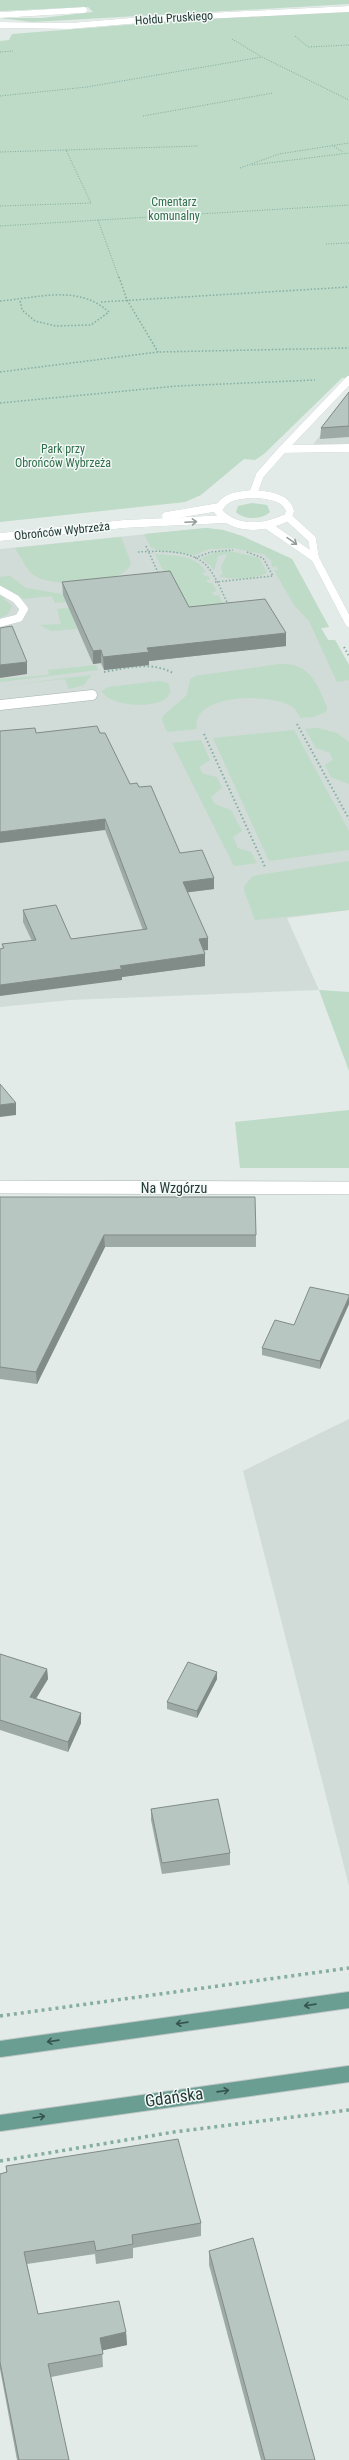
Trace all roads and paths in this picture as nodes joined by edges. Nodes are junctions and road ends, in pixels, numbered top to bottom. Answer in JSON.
{"nodes":[{"id":1,"x":349,"y":8,"type":"edge"},
{"id":2,"x":84,"y":10,"type":"dead end"},
{"id":3,"x":0,"y":15,"type":"edge"},
{"id":4,"x":0,"y":25,"type":"edge"},
{"id":5,"x":229,"y":37,"type":"dead end"},
{"id":6,"x":262,"y":57,"type":"junction"},
{"id":7,"x":272,"y":93,"type":"dead end"},
{"id":8,"x":0,"y":96,"type":"edge"},
{"id":9,"x":349,"y":100,"type":"edge"},
{"id":10,"x":143,"y":116,"type":"dead end"},
{"id":11,"x":349,"y":143,"type":"edge"},
{"id":12,"x":332,"y":144,"type":"junction"},
{"id":13,"x":198,"y":146,"type":"dead end"},
{"id":14,"x":66,"y":150,"type":"junction"},
{"id":15,"x":0,"y":152,"type":"edge"},
{"id":16,"x":343,"y":152,"type":"junction"},
{"id":17,"x":349,"y":153,"type":"edge"},
{"id":18,"x":249,"y":165,"type":"junction"},
{"id":19,"x":240,"y":168,"type":"dead end"},
{"id":20,"x":349,"y":205,"type":"edge"},
{"id":21,"x":0,"y":206,"type":"edge"},
{"id":22,"x":98,"y":220,"type":"junction"},
{"id":23,"x":0,"y":226,"type":"edge"},
{"id":24,"x":349,"y":243,"type":"edge"},
{"id":25,"x":326,"y":244,"type":"dead end"},
{"id":26,"x":349,"y":287,"type":"edge"},
{"id":27,"x":20,"y":300,"type":"junction"},
{"id":28,"x":127,"y":300,"type":"junction"},
{"id":29,"x":0,"y":301,"type":"edge"},
{"id":30,"x":101,"y":302,"type":"junction"},
{"id":31,"x":349,"y":348,"type":"edge"},
{"id":32,"x":158,"y":352,"type":"junction"},
{"id":33,"x":0,"y":372,"type":"edge"},
{"id":34,"x":318,"y":380,"type":"dead end"},
{"id":35,"x":349,"y":380,"type":"edge"},
{"id":36,"x":0,"y":402,"type":"edge"},
{"id":37,"x":349,"y":448,"type":"edge"},
{"id":38,"x":284,"y":449,"type":"junction"},
{"id":39,"x":253,"y":494,"type":"junction"},
{"id":40,"x":219,"y":507,"type":"junction"},
{"id":41,"x":288,"y":517,"type":"junction"},
{"id":42,"x":226,"y":519,"type":"junction"},
{"id":43,"x":124,"y":524,"type":"junction"},
{"id":44,"x":267,"y":525,"type":"junction"},
{"id":45,"x":0,"y":537,"type":"edge"},
{"id":46,"x":143,"y":540,"type":"dead end"},
{"id":47,"x":236,"y":550,"type":"dead end"},
{"id":48,"x":241,"y":550,"type":"dead end"},
{"id":49,"x":138,"y":552,"type":"dead end"},
{"id":50,"x":149,"y":552,"type":"junction"},
{"id":51,"x":195,"y":558,"type":"junction"},
{"id":52,"x":315,"y":558,"type":"junction"},
{"id":53,"x":162,"y":580,"type":"edge"},
{"id":54,"x":215,"y":582,"type":"junction"},
{"id":55,"x":0,"y":590,"type":"edge"},
{"id":56,"x":231,"y":609,"type":"edge"},
{"id":57,"x":0,"y":623,"type":"edge"},
{"id":58,"x":349,"y":623,"type":"edge"},
{"id":59,"x":92,"y":695,"type":"dead end"},
{"id":60,"x":0,"y":705,"type":"edge"},
{"id":61,"x":297,"y":724,"type":"dead end"},
{"id":62,"x":204,"y":734,"type":"dead end"},
{"id":63,"x":349,"y":819,"type":"edge"},
{"id":64,"x":265,"y":867,"type":"dead end"},
{"id":65,"x":0,"y":1187,"type":"edge"},
{"id":66,"x":349,"y":1188,"type":"edge"},
{"id":67,"x":349,"y":1968,"type":"edge"},
{"id":68,"x":349,"y":2000,"type":"edge"},
{"id":69,"x":0,"y":2016,"type":"edge"},
{"id":70,"x":0,"y":2049,"type":"edge"},
{"id":71,"x":349,"y":2074,"type":"edge"},
{"id":72,"x":349,"y":2110,"type":"edge"},
{"id":73,"x":0,"y":2123,"type":"edge"},
{"id":74,"x":0,"y":2161,"type":"edge"}],
"edges":[{"from":1,"to":4,"type":"street","name":"Hołdu Pruskiego"},
{"from":2,"to":3,"type":"street"},
{"from":5,"to":6,"type":"path"},
{"from":6,"to":8,"type":"path"},
{"from":6,"to":9,"type":"path"},
{"from":7,"to":10,"type":"path"},
{"from":11,"to":12,"type":"path"},
{"from":12,"to":16,"type":"path"},
{"from":12,"to":18,"type":"path"},
{"from":13,"to":14,"type":"path"},
{"from":14,"to":15,"type":"path"},
{"from":14,"to":21,"type":"path"},
{"from":16,"to":17,"type":"path"},
{"from":16,"to":18,"type":"path"},
{"from":18,"to":19,"type":"path"},
{"from":20,"to":22,"type":"path"},
{"from":22,"to":23,"type":"path"},
{"from":22,"to":28,"type":"path"},
{"from":24,"to":25,"type":"path"},
{"from":26,"to":28,"type":"path"},
{"from":27,"to":29,"type":"path"},
{"from":27,"to":30,"type":"path"},
{"from":27,"to":30,"type":"path"},
{"from":28,"to":30,"type":"path"},
{"from":28,"to":32,"type":"path"},
{"from":31,"to":32,"type":"path"},
{"from":32,"to":33,"type":"path"},
{"from":34,"to":36,"type":"path"},
{"from":35,"to":38,"type":"street"},
{"from":37,"to":38,"type":"street"},
{"from":38,"to":39,"type":"street"},
{"from":39,"to":40,"type":"street"},
{"from":39,"to":41,"type":"street"},
{"from":40,"to":42,"type":"street"},
{"from":40,"to":43,"type":"street","name":"Obrońców Wybrzeża"},
{"from":41,"to":44,"type":"street"},
{"from":41,"to":52,"type":"street"},
{"from":43,"to":42,"type":"street","name":"Obrońców Wybrzeża","one_way":true},
{"from":42,"to":44,"type":"street"},
{"from":43,"to":45,"type":"street","name":"Obrońców Wybrzeża"},
{"from":44,"to":52,"type":"street","one_way":true},
{"from":46,"to":50,"type":"path"},
{"from":47,"to":51,"type":"path"},
{"from":48,"to":54,"type":"path"},
{"from":49,"to":50,"type":"path"},
{"from":50,"to":51,"type":"path"},
{"from":50,"to":53,"type":"path"},
{"from":51,"to":54,"type":"path"},
{"from":52,"to":58,"type":"street"},
{"from":54,"to":56,"type":"path"},
{"from":55,"to":57,"type":"street"},
{"from":59,"to":60,"type":"street"},
{"from":61,"to":63,"type":"path"},
{"from":62,"to":64,"type":"path"},
{"from":65,"to":66,"type":"street","name":"Na Wzgórzu"},
{"from":67,"to":69,"type":"path"},
{"from":68,"to":70,"type":"main road","one_way":true},
{"from":73,"to":71,"type":"main road","name":"Gdańska","one_way":true},
{"from":72,"to":74,"type":"path"}]}
